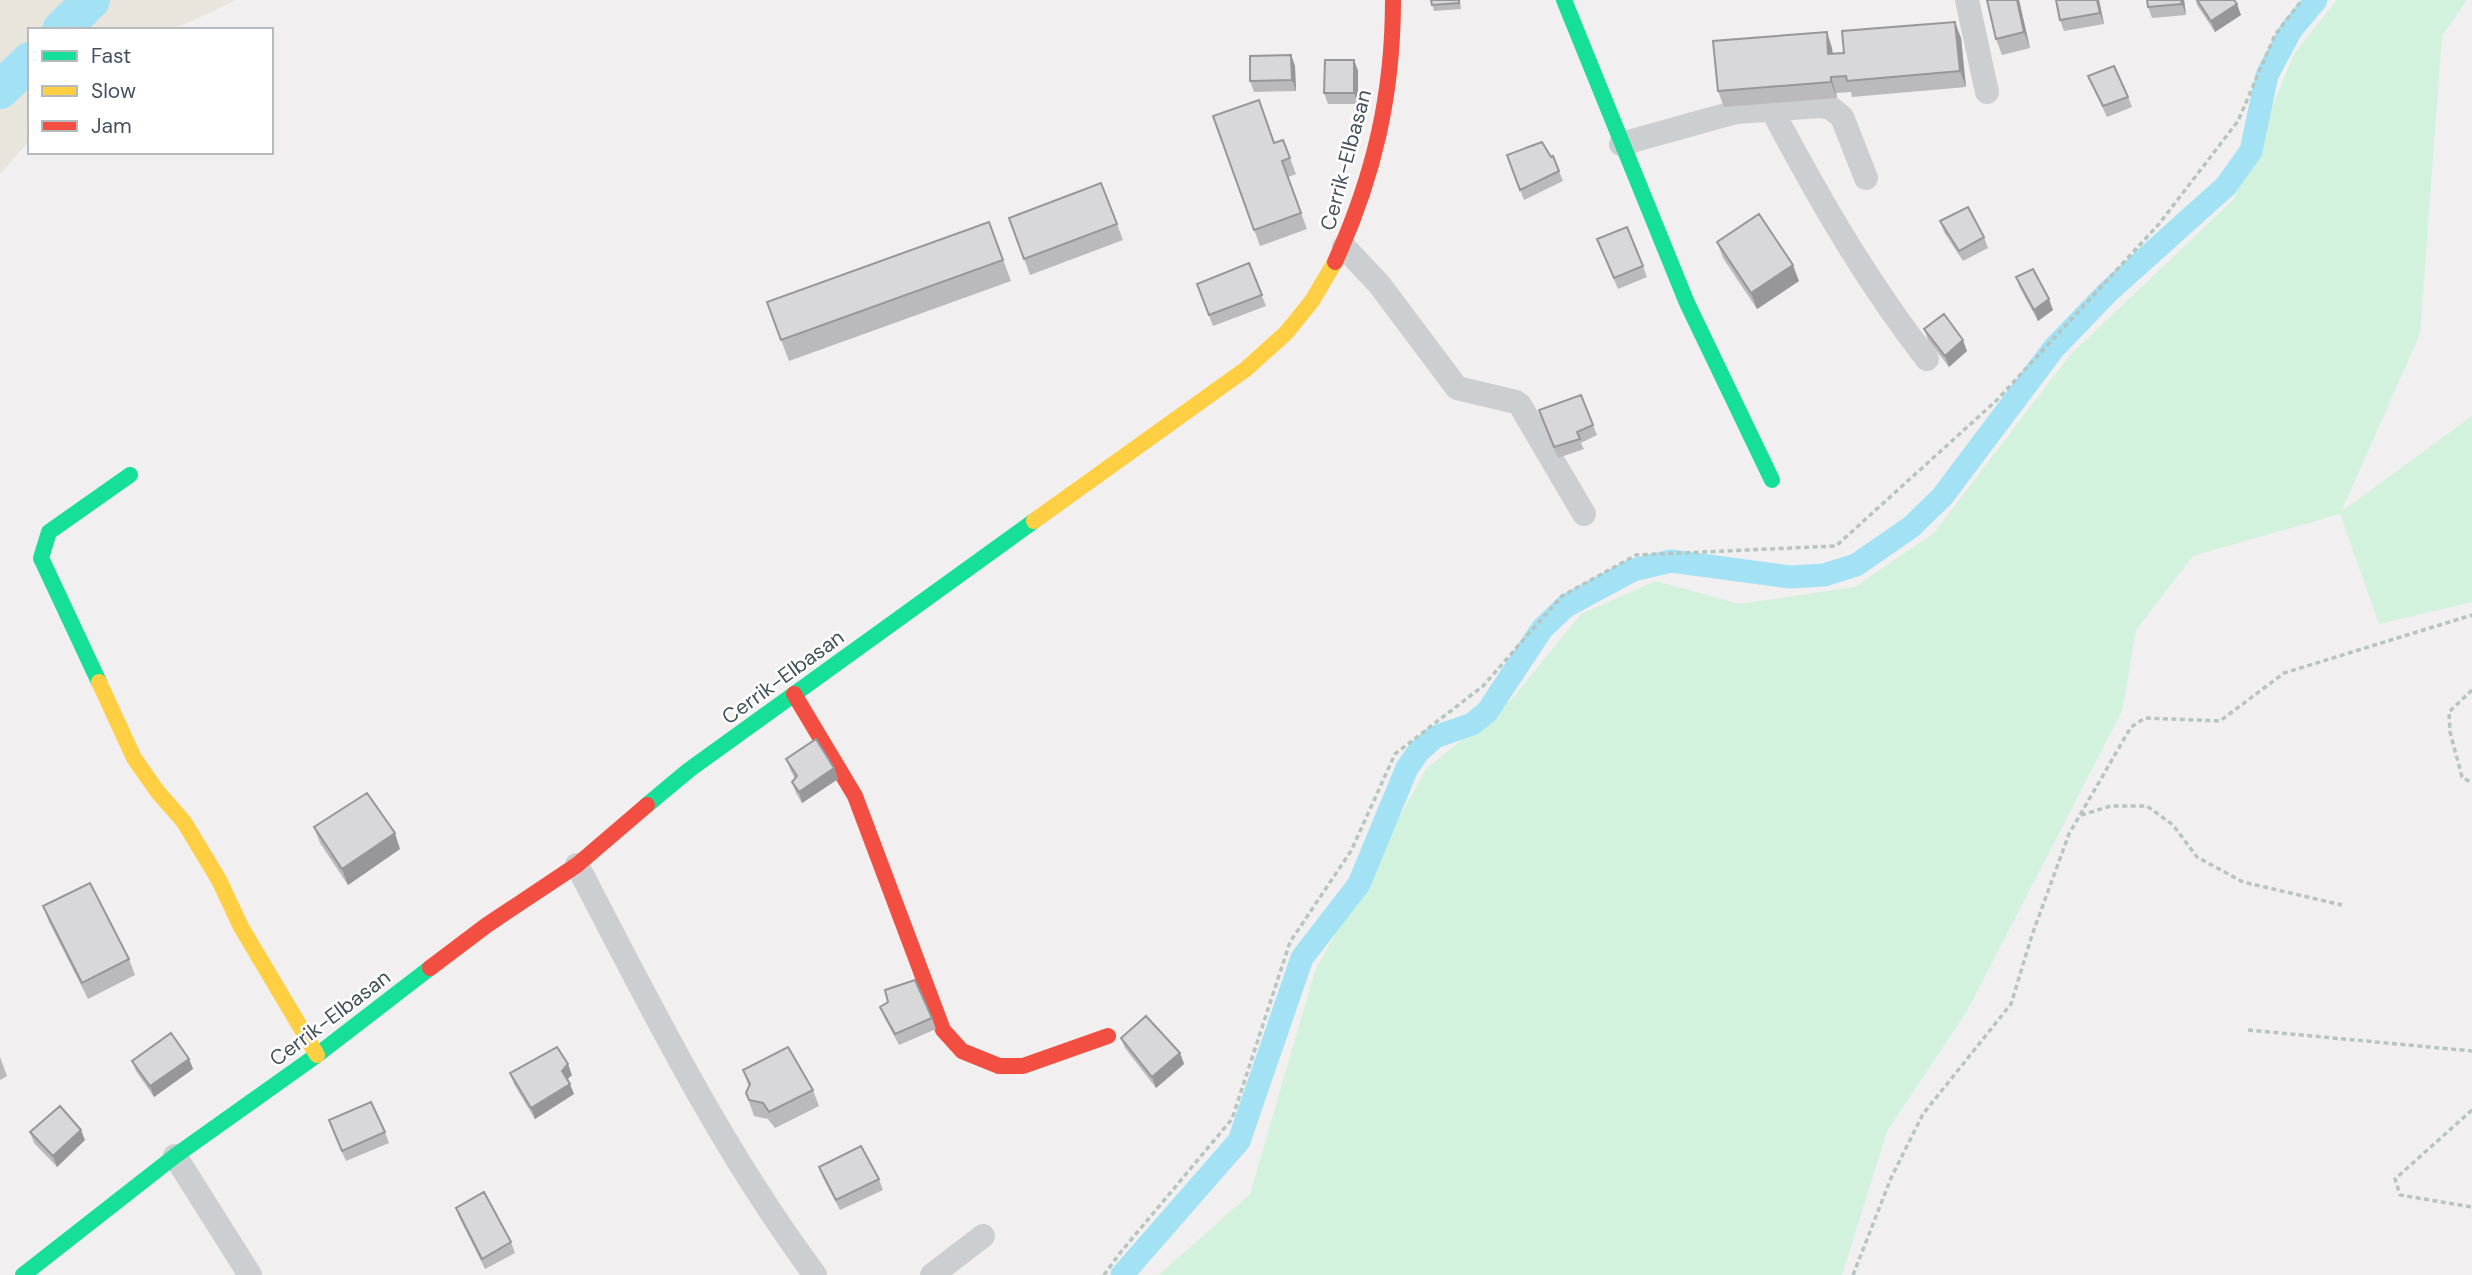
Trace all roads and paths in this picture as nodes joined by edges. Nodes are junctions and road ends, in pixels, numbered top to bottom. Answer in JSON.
{"nodes":[{"id":1,"x":1393,"y":0,"type":"edge"},
{"id":2,"x":1564,"y":0,"type":"edge"},
{"id":3,"x":1967,"y":0,"type":"edge"},
{"id":4,"x":2302,"y":0,"type":"edge"},
{"id":5,"x":1987,"y":92,"type":"dead end"},
{"id":6,"x":1771,"y":108,"type":"junction"},
{"id":7,"x":1621,"y":144,"type":"junction"},
{"id":8,"x":1866,"y":178,"type":"dead end"},
{"id":9,"x":1344,"y":247,"type":"junction"},
{"id":10,"x":1927,"y":359,"type":"dead end"},
{"id":11,"x":130,"y":475,"type":"dead end"},
{"id":12,"x":1772,"y":480,"type":"dead end"},
{"id":13,"x":1584,"y":514,"type":"dead end"},
{"id":14,"x":2472,"y":615,"type":"edge"},
{"id":15,"x":2472,"y":690,"type":"edge"},
{"id":16,"x":794,"y":694,"type":"junction"},
{"id":17,"x":2472,"y":783,"type":"edge"},
{"id":18,"x":2079,"y":816,"type":"junction"},
{"id":19,"x":577,"y":864,"type":"junction"},
{"id":20,"x":2342,"y":905,"type":"dead end"},
{"id":21,"x":2248,"y":1030,"type":"dead end"},
{"id":22,"x":1108,"y":1036,"type":"dead end"},
{"id":23,"x":2472,"y":1051,"type":"edge"},
{"id":24,"x":317,"y":1055,"type":"junction"},
{"id":25,"x":2472,"y":1110,"type":"edge"},
{"id":26,"x":175,"y":1156,"type":"junction"},
{"id":27,"x":2472,"y":1207,"type":"edge"},
{"id":28,"x":983,"y":1236,"type":"dead end"},
{"id":29,"x":23,"y":1275,"type":"edge"},
{"id":30,"x":250,"y":1275,"type":"edge"},
{"id":31,"x":815,"y":1275,"type":"edge"},
{"id":32,"x":932,"y":1275,"type":"edge"},
{"id":33,"x":1104,"y":1275,"type":"edge"},
{"id":34,"x":1853,"y":1275,"type":"edge"}],
"edges":[{"from":1,"to":9,"type":"main road","name":"Cerrik-Elbasan"},
{"from":2,"to":7,"type":"main road"},
{"from":3,"to":5,"type":"street"},
{"from":4,"to":33,"type":"path"},
{"from":6,"to":7,"type":"street"},
{"from":6,"to":8,"type":"street"},
{"from":6,"to":10,"type":"street"},
{"from":7,"to":12,"type":"main road"},
{"from":9,"to":13,"type":"street"},
{"from":9,"to":16,"type":"main road","name":"Cerrik-Elbasan"},
{"from":11,"to":24,"type":"main road"},
{"from":14,"to":18,"type":"path"},
{"from":15,"to":17,"type":"path"},
{"from":16,"to":19,"type":"main road","name":"Cerrik-Elbasan"},
{"from":16,"to":22,"type":"main road"},
{"from":18,"to":20,"type":"path"},
{"from":18,"to":34,"type":"path"},
{"from":19,"to":24,"type":"main road","name":"Cerrik-Elbasan"},
{"from":19,"to":31,"type":"street"},
{"from":21,"to":23,"type":"path"},
{"from":24,"to":26,"type":"main road","name":"Cerrik-Elbasan"},
{"from":25,"to":27,"type":"path"},
{"from":26,"to":29,"type":"main road","name":"Cerrik-Elbasan"},
{"from":26,"to":30,"type":"street"},
{"from":28,"to":32,"type":"street"}]}
